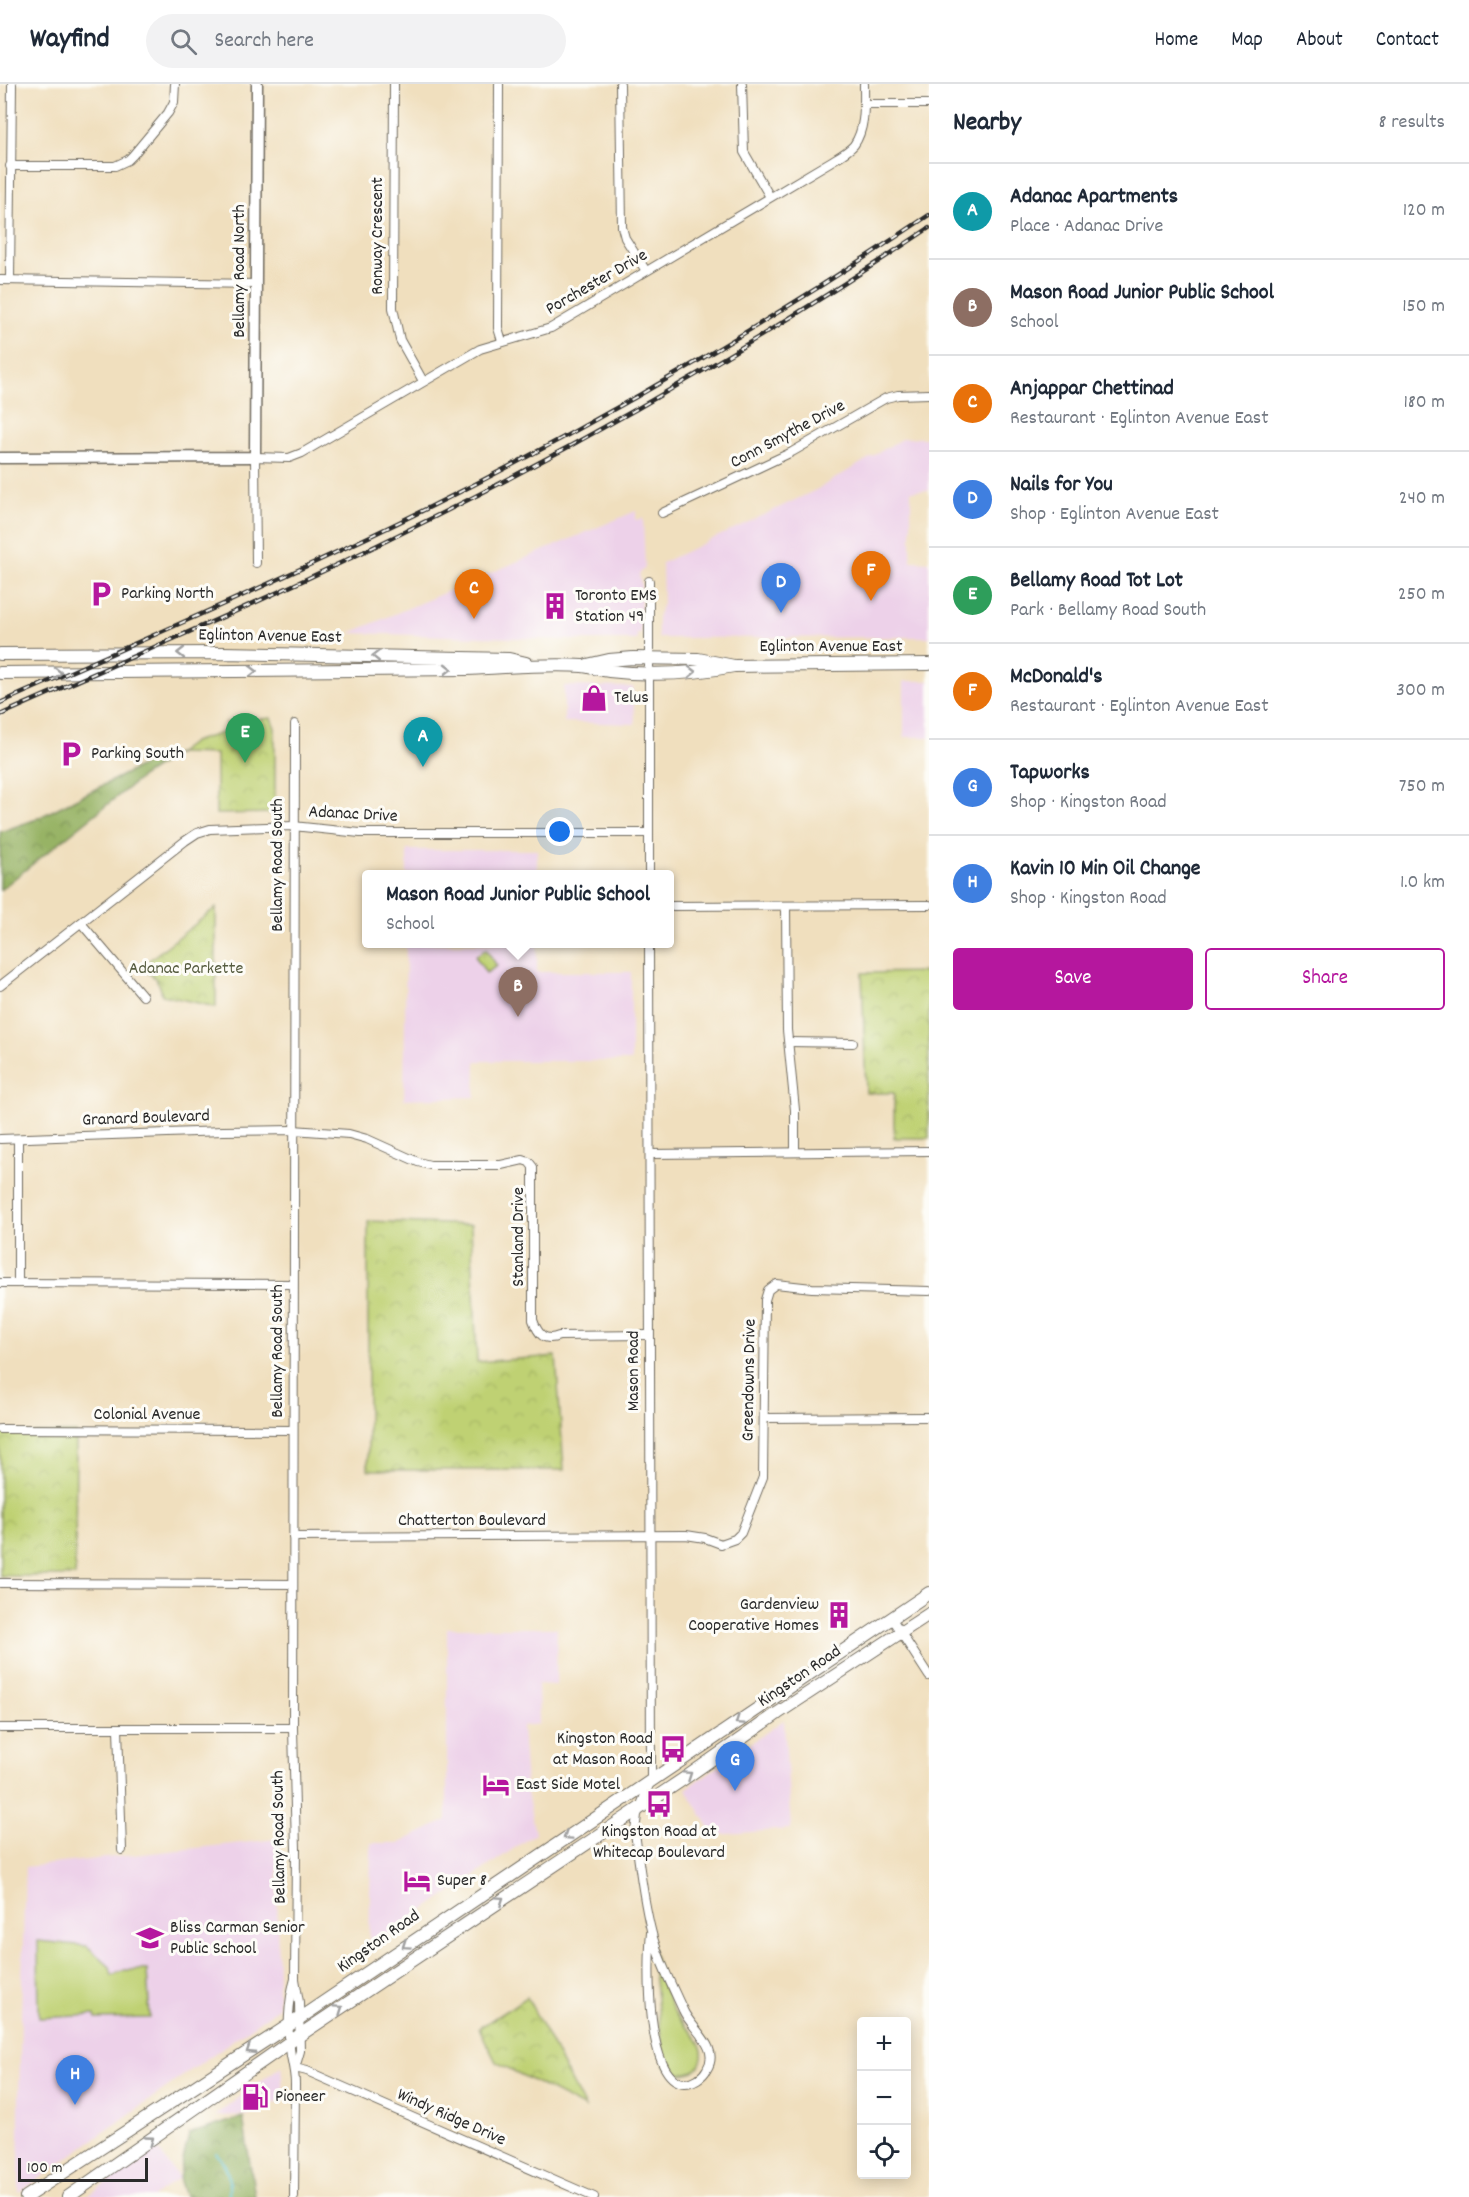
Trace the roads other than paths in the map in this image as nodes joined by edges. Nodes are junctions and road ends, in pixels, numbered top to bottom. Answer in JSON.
{"nodes":[{"id":1,"x":12,"y":84,"type":"edge"},
{"id":2,"x":175,"y":84,"type":"edge"},
{"id":3,"x":257,"y":84,"type":"edge"},
{"id":4,"x":394,"y":84,"type":"edge"},
{"id":5,"x":499,"y":84,"type":"edge"},
{"id":6,"x":620,"y":84,"type":"edge"},
{"id":7,"x":742,"y":84,"type":"edge"},
{"id":8,"x":864,"y":84,"type":"edge"},
{"id":9,"x":864,"y":104,"type":"junction"},
{"id":10,"x":929,"y":104,"type":"edge"},
{"id":11,"x":10,"y":166,"type":"junction"},
{"id":12,"x":770,"y":197,"type":"junction"},
{"id":13,"x":646,"y":271,"type":"junction"},
{"id":14,"x":0,"y":280,"type":"edge"},
{"id":15,"x":10,"y":280,"type":"junction"},
{"id":16,"x":256,"y":284,"type":"junction"},
{"id":17,"x":502,"y":341,"type":"junction"},
{"id":18,"x":423,"y":381,"type":"junction"},
{"id":19,"x":929,"y":394,"type":"edge"},
{"id":20,"x":255,"y":457,"type":"junction"},
{"id":21,"x":0,"y":458,"type":"edge"},
{"id":22,"x":662,"y":513,"type":"dead end"},
{"id":23,"x":255,"y":563,"type":"dead end"},
{"id":24,"x":649,"y":581,"type":"dead end"},
{"id":25,"x":0,"y":654,"type":"edge"},
{"id":26,"x":650,"y":658,"type":"junction"},
{"id":27,"x":929,"y":664,"type":"edge"},
{"id":28,"x":539,"y":665,"type":"junction"},
{"id":29,"x":583,"y":666,"type":"junction"},
{"id":30,"x":734,"y":666,"type":"junction"},
{"id":31,"x":650,"y":672,"type":"junction"},
{"id":32,"x":0,"y":673,"type":"edge"},
{"id":33,"x":295,"y":724,"type":"dead end"},
{"id":34,"x":293,"y":826,"type":"junction"},
{"id":35,"x":649,"y":833,"type":"junction"},
{"id":36,"x":649,"y":870,"type":"edge"},
{"id":37,"x":929,"y":905,"type":"edge"},
{"id":38,"x":674,"y":906,"type":"edge"},
{"id":39,"x":786,"y":907,"type":"junction"},
{"id":40,"x":81,"y":923,"type":"junction"},
{"id":41,"x":650,"y":948,"type":"edge"},
{"id":42,"x":0,"y":986,"type":"edge"},
{"id":43,"x":143,"y":996,"type":"dead end"},
{"id":44,"x":789,"y":1042,"type":"junction"},
{"id":45,"x":853,"y":1042,"type":"dead end"},
{"id":46,"x":293,"y":1130,"type":"junction"},
{"id":47,"x":0,"y":1139,"type":"edge"},
{"id":48,"x":18,"y":1139,"type":"junction"},
{"id":49,"x":929,"y":1151,"type":"edge"},
{"id":50,"x":795,"y":1152,"type":"junction"},
{"id":51,"x":650,"y":1154,"type":"junction"},
{"id":52,"x":0,"y":1283,"type":"edge"},
{"id":53,"x":18,"y":1283,"type":"junction"},
{"id":54,"x":292,"y":1284,"type":"junction"},
{"id":55,"x":929,"y":1291,"type":"edge"},
{"id":56,"x":649,"y":1335,"type":"junction"},
{"id":57,"x":929,"y":1417,"type":"edge"},
{"id":58,"x":764,"y":1418,"type":"junction"},
{"id":59,"x":0,"y":1429,"type":"edge"},
{"id":60,"x":293,"y":1430,"type":"junction"},
{"id":61,"x":650,"y":1536,"type":"junction"},
{"id":62,"x":293,"y":1537,"type":"junction"},
{"id":63,"x":0,"y":1583,"type":"edge"},
{"id":64,"x":293,"y":1584,"type":"junction"},
{"id":65,"x":929,"y":1593,"type":"edge"},
{"id":66,"x":929,"y":1614,"type":"edge"},
{"id":67,"x":892,"y":1619,"type":"junction"},
{"id":68,"x":901,"y":1633,"type":"junction"},
{"id":69,"x":857,"y":1641,"type":"junction"},
{"id":70,"x":859,"y":1659,"type":"junction"},
{"id":71,"x":929,"y":1676,"type":"edge"},
{"id":72,"x":0,"y":1728,"type":"edge"},
{"id":73,"x":118,"y":1728,"type":"junction"},
{"id":74,"x":293,"y":1728,"type":"junction"},
{"id":75,"x":651,"y":1780,"type":"junction"},
{"id":76,"x":641,"y":1803,"type":"junction"},
{"id":77,"x":122,"y":1851,"type":"dead end"},
{"id":78,"x":651,"y":1933,"type":"junction"},
{"id":79,"x":295,"y":2021,"type":"junction"},
{"id":80,"x":295,"y":2038,"type":"junction"},
{"id":81,"x":295,"y":2068,"type":"junction"},
{"id":82,"x":26,"y":2197,"type":"edge"},
{"id":83,"x":68,"y":2197,"type":"edge"},
{"id":84,"x":294,"y":2197,"type":"edge"},
{"id":85,"x":594,"y":2197,"type":"edge"}],
"edges":[{"from":1,"to":11,"type":"street"},
{"from":2,"to":11,"type":"street"},
{"from":3,"to":16,"type":"street","name":"Bellamy Road North"},
{"from":4,"to":18,"type":"street","name":"Ronway Crescent"},
{"from":5,"to":17,"type":"street"},
{"from":6,"to":13,"type":"street"},
{"from":7,"to":12,"type":"street"},
{"from":8,"to":9,"type":"street","name":"Porchester Drive"},
{"from":9,"to":10,"type":"street"},
{"from":9,"to":12,"type":"street","name":"Porchester Drive"},
{"from":11,"to":15,"type":"street"},
{"from":12,"to":13,"type":"street","name":"Porchester Drive"},
{"from":13,"to":17,"type":"street","name":"Porchester Drive"},
{"from":14,"to":15,"type":"street"},
{"from":15,"to":16,"type":"street"},
{"from":16,"to":20,"type":"street","name":"Bellamy Road North"},
{"from":17,"to":18,"type":"street","name":"Porchester Drive"},
{"from":18,"to":20,"type":"street","name":"Porchester Drive"},
{"from":19,"to":22,"type":"street","name":"Conn Smythe Drive"},
{"from":20,"to":21,"type":"street"},
{"from":20,"to":23,"type":"street","name":"Bellamy Road North"},
{"from":24,"to":26,"type":"street"},
{"from":28,"to":25,"type":"main road","name":"Eglinton Avenue East","one_way":true},
{"from":26,"to":29,"type":"main road","name":"Eglinton Avenue East"},
{"from":26,"to":30,"type":"main road","name":"Eglinton Avenue East"},
{"from":26,"to":31,"type":"street"},
{"from":27,"to":30,"type":"main road","name":"Eglinton Avenue East"},
{"from":28,"to":29,"type":"main road","name":"Eglinton Avenue East"},
{"from":32,"to":28,"type":"main road","name":"Eglinton Avenue East","one_way":true},
{"from":29,"to":31,"type":"main road","name":"Eglinton Avenue East"},
{"from":31,"to":30,"type":"main road","name":"Eglinton Avenue East","one_way":true},
{"from":31,"to":35,"type":"street"},
{"from":33,"to":34,"type":"street","name":"Bellamy Road South"},
{"from":34,"to":35,"type":"street","name":"Adanac Drive"},
{"from":34,"to":40,"type":"street","name":"Adanac Drive"},
{"from":34,"to":46,"type":"street","name":"Bellamy Road South"},
{"from":35,"to":36,"type":"street"},
{"from":37,"to":39,"type":"street"},
{"from":38,"to":39,"type":"street"},
{"from":39,"to":44,"type":"street"},
{"from":40,"to":42,"type":"street","name":"Adanac Drive"},
{"from":40,"to":43,"type":"street"},
{"from":41,"to":51,"type":"street","name":"Mason Road"},
{"from":44,"to":45,"type":"street"},
{"from":44,"to":50,"type":"street"},
{"from":46,"to":48,"type":"street","name":"Granard Boulevard"},
{"from":46,"to":54,"type":"street","name":"Bellamy Road South"},
{"from":46,"to":56,"type":"street","name":"Stanland Drive"},
{"from":47,"to":48,"type":"street","name":"Granard Boulevard"},
{"from":48,"to":53,"type":"street"},
{"from":49,"to":50,"type":"street"},
{"from":50,"to":51,"type":"street"},
{"from":51,"to":56,"type":"street","name":"Mason Road"},
{"from":52,"to":53,"type":"street"},
{"from":53,"to":54,"type":"street"},
{"from":54,"to":60,"type":"street","name":"Bellamy Road South"},
{"from":55,"to":58,"type":"street","name":"Greendowns Drive"},
{"from":56,"to":61,"type":"street","name":"Mason Road"},
{"from":57,"to":58,"type":"street"},
{"from":58,"to":61,"type":"street","name":"Greendowns Drive"},
{"from":59,"to":60,"type":"street","name":"Colonial Avenue"},
{"from":60,"to":62,"type":"street","name":"Bellamy Road South"},
{"from":61,"to":62,"type":"street","name":"Chatterton Boulevard"},
{"from":61,"to":75,"type":"street","name":"Mason Road"},
{"from":62,"to":64,"type":"street","name":"Bellamy Road South"},
{"from":63,"to":64,"type":"street"},
{"from":64,"to":74,"type":"street","name":"Bellamy Road South"},
{"from":65,"to":67,"type":"main road","name":"Kingston Road"},
{"from":66,"to":68,"type":"main road","name":"Kingston Road"},
{"from":67,"to":68,"type":"street"},
{"from":67,"to":69,"type":"main road","name":"Kingston Road"},
{"from":68,"to":70,"type":"main road","name":"Kingston Road"},
{"from":68,"to":71,"type":"street"},
{"from":69,"to":70,"type":"main road"},
{"from":69,"to":75,"type":"main road","name":"Kingston Road","one_way":true},
{"from":76,"to":70,"type":"main road","name":"Kingston Road","one_way":true},
{"from":72,"to":73,"type":"street"},
{"from":73,"to":74,"type":"street"},
{"from":73,"to":77,"type":"street"},
{"from":74,"to":79,"type":"street","name":"Bellamy Road South"},
{"from":75,"to":76,"type":"street","name":"Mason Road"},
{"from":75,"to":79,"type":"main road","name":"Kingston Road","one_way":true},
{"from":76,"to":78,"type":"street","name":"Mason Road"},
{"from":80,"to":76,"type":"main road","name":"Kingston Road","one_way":true},
{"from":78,"to":78,"type":"street"},
{"from":79,"to":80,"type":"street","name":"Bellamy Road South"},
{"from":79,"to":82,"type":"main road","name":"Kingston Road","one_way":true},
{"from":80,"to":81,"type":"street","name":"Bellamy Road South"},
{"from":83,"to":80,"type":"main road","name":"Kingston Road","one_way":true},
{"from":81,"to":84,"type":"street","name":"Bellamy Road South"},
{"from":81,"to":85,"type":"street","name":"Windy Ridge Drive"}]}
